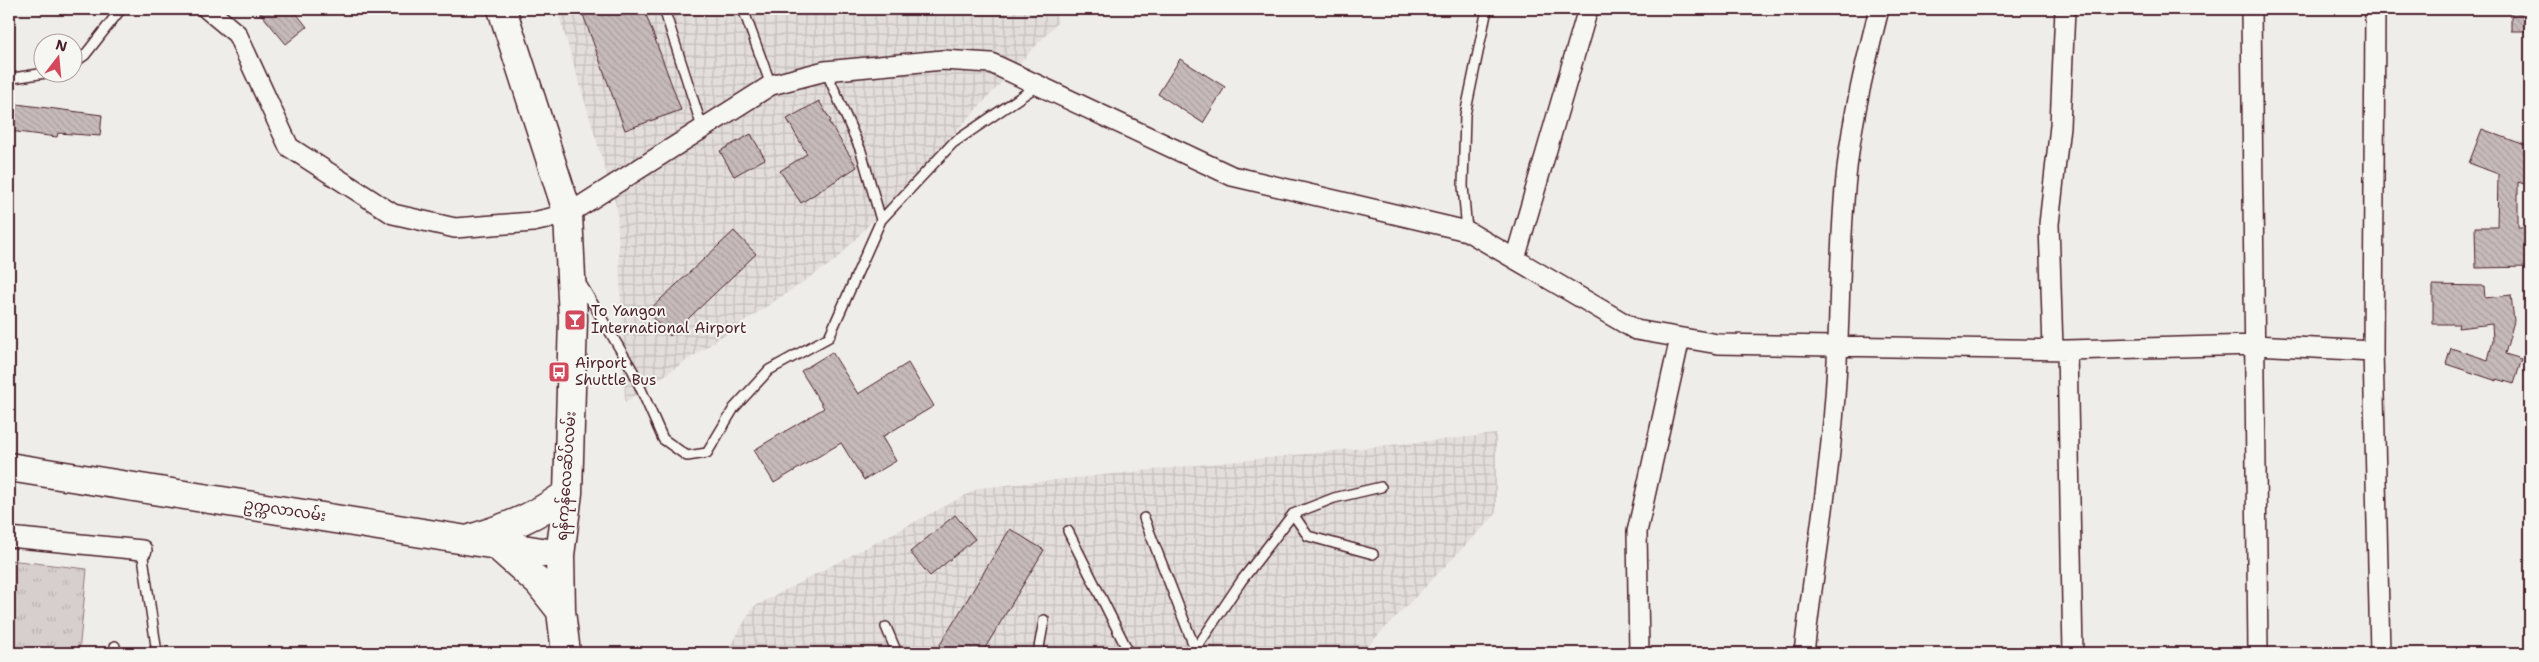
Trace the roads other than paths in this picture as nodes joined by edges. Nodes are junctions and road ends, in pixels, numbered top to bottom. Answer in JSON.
{"nodes":[{"id":1,"x":121,"y":9,"type":"edge"},
{"id":2,"x":207,"y":9,"type":"edge"},
{"id":3,"x":502,"y":9,"type":"edge"},
{"id":4,"x":664,"y":9,"type":"edge"},
{"id":5,"x":743,"y":9,"type":"edge"},
{"id":6,"x":1487,"y":9,"type":"edge"},
{"id":7,"x":1588,"y":9,"type":"edge"},
{"id":8,"x":1879,"y":9,"type":"edge"},
{"id":9,"x":2065,"y":9,"type":"edge"},
{"id":10,"x":2251,"y":9,"type":"edge"},
{"id":11,"x":2375,"y":9,"type":"edge"},
{"id":12,"x":82,"y":57,"type":"edge"},
{"id":13,"x":825,"y":71,"type":"junction"},
{"id":14,"x":32,"y":75,"type":"edge"},
{"id":15,"x":13,"y":78,"type":"dead end"},
{"id":16,"x":771,"y":85,"type":"junction"},
{"id":17,"x":1037,"y":86,"type":"junction"},
{"id":18,"x":702,"y":128,"type":"junction"},
{"id":19,"x":568,"y":214,"type":"junction"},
{"id":20,"x":881,"y":220,"type":"junction"},
{"id":21,"x":1467,"y":231,"type":"junction"},
{"id":22,"x":1514,"y":259,"type":"junction"},
{"id":23,"x":572,"y":268,"type":"junction"},
{"id":24,"x":1680,"y":338,"type":"junction"},
{"id":25,"x":2255,"y":345,"type":"junction"},
{"id":26,"x":1837,"y":347,"type":"junction"},
{"id":27,"x":2060,"y":350,"type":"junction"},
{"id":28,"x":2374,"y":351,"type":"junction"},
{"id":29,"x":9,"y":467,"type":"edge"},
{"id":30,"x":1381,"y":487,"type":"dead end"},
{"id":31,"x":568,"y":493,"type":"junction"},
{"id":32,"x":1292,"y":514,"type":"junction"},
{"id":33,"x":1144,"y":518,"type":"dead end"},
{"id":34,"x":1068,"y":531,"type":"dead end"},
{"id":35,"x":9,"y":537,"type":"edge"},
{"id":36,"x":481,"y":541,"type":"junction"},
{"id":37,"x":142,"y":550,"type":"joint"},
{"id":38,"x":1374,"y":554,"type":"dead end"},
{"id":39,"x":560,"y":555,"type":"junction"},
{"id":40,"x":561,"y":611,"type":"junction"},
{"id":41,"x":1044,"y":620,"type":"dead end"},
{"id":42,"x":886,"y":626,"type":"dead end"},
{"id":43,"x":1195,"y":652,"type":"edge"},
{"id":44,"x":157,"y":653,"type":"edge"},
{"id":45,"x":566,"y":653,"type":"edge"},
{"id":46,"x":897,"y":653,"type":"edge"},
{"id":47,"x":1038,"y":653,"type":"edge"},
{"id":48,"x":1129,"y":653,"type":"edge"},
{"id":49,"x":1639,"y":653,"type":"edge"},
{"id":50,"x":1804,"y":653,"type":"edge"},
{"id":51,"x":2073,"y":653,"type":"edge"},
{"id":52,"x":2258,"y":653,"type":"edge"},
{"id":53,"x":2380,"y":653,"type":"edge"}],
"edges":[{"from":1,"to":12,"type":"lane"},
{"from":2,"to":19,"type":"street"},
{"from":3,"to":19,"type":"main road","name":"ရန်ကုန်လေဆိပ်လမ်း"},
{"from":4,"to":18,"type":"lane"},
{"from":5,"to":16,"type":"lane"},
{"from":6,"to":21,"type":"lane"},
{"from":7,"to":22,"type":"street"},
{"from":8,"to":26,"type":"street"},
{"from":9,"to":27,"type":"street"},
{"from":10,"to":25,"type":"street"},
{"from":11,"to":28,"type":"street"},
{"from":13,"to":16,"type":"street"},
{"from":13,"to":17,"type":"street"},
{"from":13,"to":20,"type":"lane"},
{"from":14,"to":15,"type":"lane"},
{"from":16,"to":18,"type":"street"},
{"from":17,"to":20,"type":"lane"},
{"from":17,"to":21,"type":"street"},
{"from":18,"to":19,"type":"street"},
{"from":19,"to":23,"type":"main road","name":"ရန်ကုန်လေဆိပ်လမ်း"},
{"from":20,"to":23,"type":"lane"},
{"from":21,"to":22,"type":"street"},
{"from":22,"to":24,"type":"street"},
{"from":23,"to":31,"type":"main road","name":"ရန်ကုန်လေဆိပ်လမ်း"},
{"from":24,"to":26,"type":"street"},
{"from":24,"to":49,"type":"street"},
{"from":25,"to":27,"type":"street"},
{"from":25,"to":28,"type":"street"},
{"from":25,"to":52,"type":"street"},
{"from":26,"to":27,"type":"street"},
{"from":26,"to":50,"type":"street"},
{"from":27,"to":51,"type":"street"},
{"from":28,"to":53,"type":"street"},
{"from":29,"to":36,"type":"main road","name":"ဥက္ကလာလမ်း"},
{"from":30,"to":32,"type":"lane"},
{"from":31,"to":36,"type":"main road"},
{"from":31,"to":39,"type":"main road","name":"ရန်ကုန်လေဆိပ်လမ်း"},
{"from":32,"to":38,"type":"lane"},
{"from":32,"to":43,"type":"lane"},
{"from":33,"to":43,"type":"lane"},
{"from":34,"to":48,"type":"lane"},
{"from":35,"to":37,"type":"street"},
{"from":36,"to":39,"type":"main road","name":"ဥက္ကလာလမ်း"},
{"from":36,"to":40,"type":"main road"},
{"from":37,"to":44,"type":"lane"},
{"from":39,"to":40,"type":"main road","name":"ရန်ကုန်လေဆိပ်လမ်း"},
{"from":40,"to":45,"type":"main road","name":"ရန်ကုန်လေဆိပ်လမ်း"},
{"from":41,"to":47,"type":"lane"},
{"from":42,"to":46,"type":"lane"}]}
